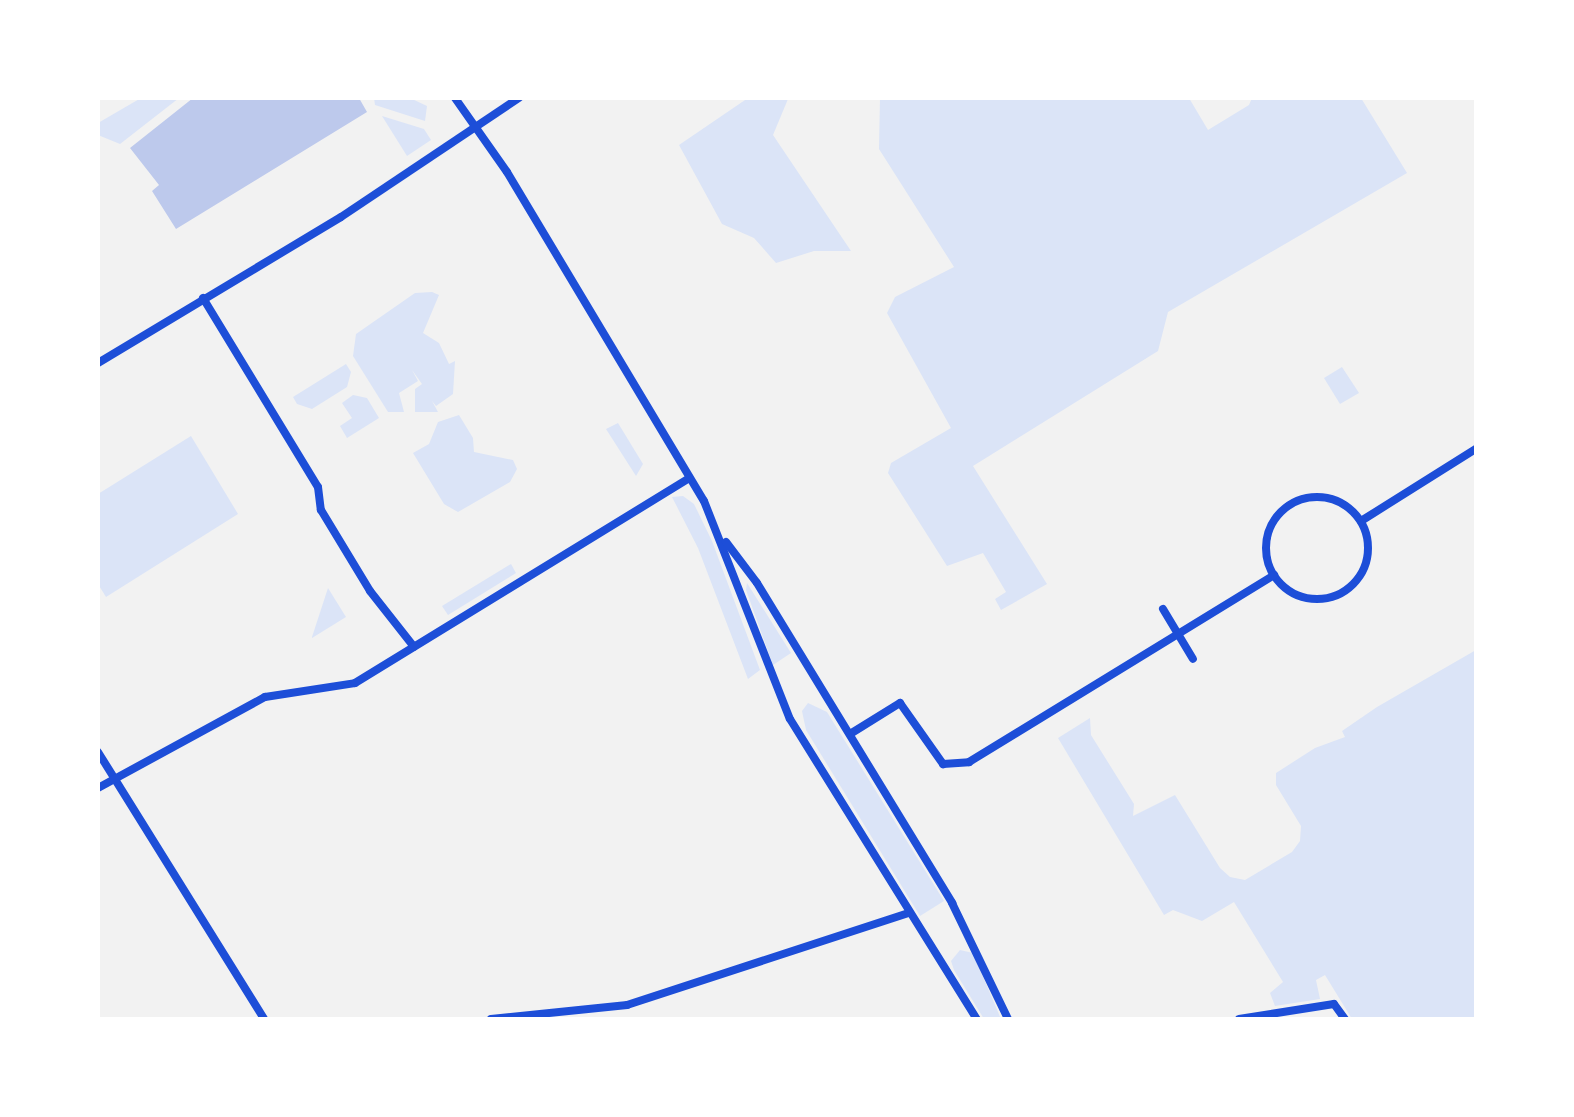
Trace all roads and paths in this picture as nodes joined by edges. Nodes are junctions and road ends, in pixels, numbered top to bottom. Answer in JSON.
{"nodes":[{"id":1,"x":455,"y":98,"type":"edge"},
{"id":2,"x":519,"y":98,"type":"edge"},
{"id":3,"x":475,"y":128,"type":"junction"},
{"id":4,"x":203,"y":298,"type":"junction"},
{"id":5,"x":98,"y":363,"type":"edge"},
{"id":6,"x":1476,"y":449,"type":"edge"},
{"id":7,"x":689,"y":478,"type":"junction"},
{"id":8,"x":1361,"y":521,"type":"junction"},
{"id":9,"x":721,"y":534,"type":"junction"},
{"id":10,"x":1274,"y":575,"type":"junction"},
{"id":11,"x":1163,"y":609,"type":"dead end"},
{"id":12,"x":1178,"y":633,"type":"junction"},
{"id":13,"x":414,"y":647,"type":"junction"},
{"id":14,"x":1193,"y":659,"type":"dead end"},
{"id":15,"x":850,"y":734,"type":"junction"},
{"id":16,"x":98,"y":752,"type":"edge"},
{"id":17,"x":114,"y":778,"type":"junction"},
{"id":18,"x":98,"y":788,"type":"edge"},
{"id":19,"x":909,"y":913,"type":"junction"},
{"id":20,"x":264,"y":1019,"type":"edge"},
{"id":21,"x":491,"y":1019,"type":"edge"},
{"id":22,"x":977,"y":1019,"type":"edge"},
{"id":23,"x":1008,"y":1019,"type":"edge"},
{"id":24,"x":1239,"y":1019,"type":"edge"},
{"id":25,"x":1345,"y":1019,"type":"edge"}],
"edges":[{"from":1,"to":3,"type":"street"},
{"from":2,"to":3,"type":"street"},
{"from":3,"to":4,"type":"street"},
{"from":3,"to":7,"type":"street"},
{"from":4,"to":5,"type":"street"},
{"from":4,"to":13,"type":"street"},
{"from":6,"to":8,"type":"street"},
{"from":7,"to":9,"type":"street"},
{"from":7,"to":13,"type":"street"},
{"from":8,"to":10,"type":"street"},
{"from":8,"to":10,"type":"street"},
{"from":9,"to":15,"type":"street"},
{"from":9,"to":19,"type":"street"},
{"from":10,"to":12,"type":"street"},
{"from":11,"to":12,"type":"street"},
{"from":12,"to":14,"type":"street"},
{"from":12,"to":15,"type":"street"},
{"from":13,"to":17,"type":"street"},
{"from":15,"to":23,"type":"street"},
{"from":16,"to":17,"type":"street"},
{"from":17,"to":18,"type":"street"},
{"from":17,"to":20,"type":"street"},
{"from":19,"to":21,"type":"street"},
{"from":19,"to":22,"type":"street"},
{"from":24,"to":25,"type":"street"}]}
